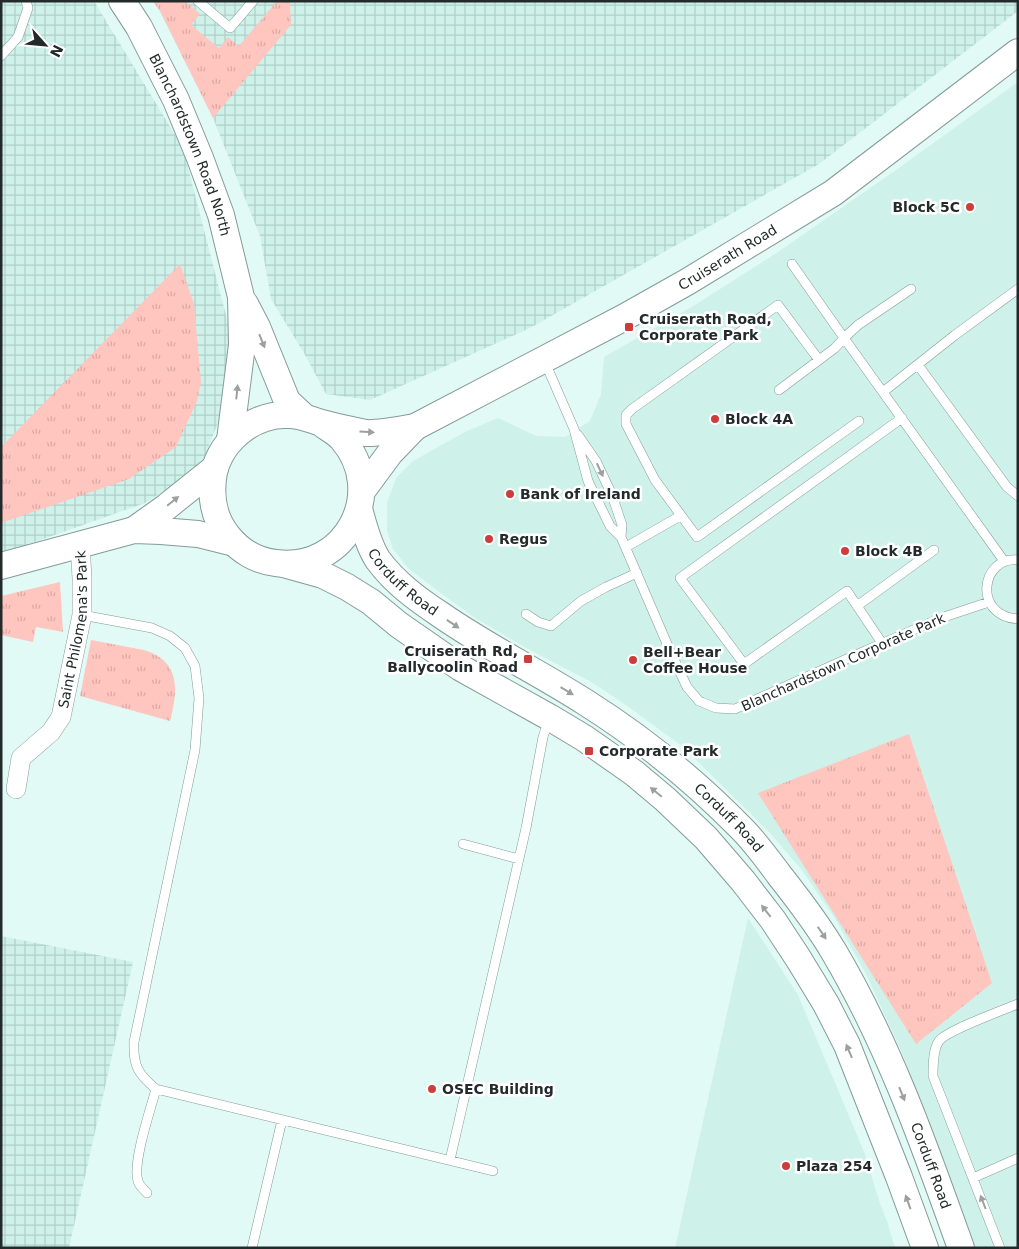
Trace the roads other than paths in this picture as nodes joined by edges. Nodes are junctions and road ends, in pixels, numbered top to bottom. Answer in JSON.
{"nodes":[{"id":1,"x":26,"y":1,"type":"edge"},
{"id":2,"x":122,"y":1,"type":"edge"},
{"id":3,"x":254,"y":1,"type":"edge"},
{"id":4,"x":200,"y":2,"type":"edge"},
{"id":5,"x":1018,"y":52,"type":"edge"},
{"id":6,"x":1,"y":56,"type":"edge"},
{"id":7,"x":792,"y":264,"type":"dead end"},
{"id":8,"x":911,"y":289,"type":"dead end"},
{"id":9,"x":1018,"y":289,"type":"edge"},
{"id":10,"x":241,"y":297,"type":"junction"},
{"id":11,"x":844,"y":338,"type":"junction"},
{"id":12,"x":544,"y":360,"type":"junction"},
{"id":13,"x":819,"y":360,"type":"junction"},
{"id":14,"x":918,"y":365,"type":"junction"},
{"id":15,"x":779,"y":390,"type":"dead end"},
{"id":16,"x":883,"y":392,"type":"junction"},
{"id":17,"x":902,"y":418,"type":"junction"},
{"id":18,"x":312,"y":420,"type":"junction"},
{"id":19,"x":859,"y":420,"type":"dead end"},
{"id":20,"x":415,"y":427,"type":"junction"},
{"id":21,"x":574,"y":429,"type":"junction"},
{"id":22,"x":230,"y":440,"type":"junction"},
{"id":23,"x":215,"y":468,"type":"junction"},
{"id":24,"x":1018,"y":496,"type":"edge"},
{"id":25,"x":361,"y":500,"type":"junction"},
{"id":26,"x":680,"y":516,"type":"junction"},
{"id":27,"x":134,"y":530,"type":"junction"},
{"id":28,"x":621,"y":537,"type":"junction"},
{"id":29,"x":80,"y":544,"type":"junction"},
{"id":30,"x":234,"y":544,"type":"junction"},
{"id":31,"x":626,"y":547,"type":"junction"},
{"id":32,"x":934,"y":550,"type":"dead end"},
{"id":33,"x":1018,"y":560,"type":"edge"},
{"id":34,"x":1004,"y":562,"type":"junction"},
{"id":35,"x":287,"y":565,"type":"junction"},
{"id":36,"x":1,"y":566,"type":"edge"},
{"id":37,"x":637,"y":573,"type":"junction"},
{"id":38,"x":989,"y":602,"type":"junction"},
{"id":39,"x":857,"y":606,"type":"junction"},
{"id":40,"x":526,"y":614,"type":"dead end"},
{"id":41,"x":82,"y":615,"type":"junction"},
{"id":42,"x":1018,"y":620,"type":"edge"},
{"id":43,"x":882,"y":643,"type":"junction"},
{"id":44,"x":549,"y":717,"type":"junction"},
{"id":45,"x":16,"y":789,"type":"dead end"},
{"id":46,"x":463,"y":844,"type":"dead end"},
{"id":47,"x":520,"y":859,"type":"junction"},
{"id":48,"x":1018,"y":1004,"type":"edge"},
{"id":49,"x":156,"y":1089,"type":"junction"},
{"id":50,"x":282,"y":1120,"type":"junction"},
{"id":51,"x":1018,"y":1158,"type":"edge"},
{"id":52,"x":450,"y":1160,"type":"junction"},
{"id":53,"x":493,"y":1171,"type":"dead end"},
{"id":54,"x":973,"y":1178,"type":"junction"},
{"id":55,"x":148,"y":1193,"type":"dead end"},
{"id":56,"x":252,"y":1248,"type":"edge"},
{"id":57,"x":925,"y":1248,"type":"edge"},
{"id":58,"x":961,"y":1248,"type":"edge"},
{"id":59,"x":1000,"y":1248,"type":"edge"}],
"edges":[{"from":1,"to":6,"type":"lane"},
{"from":2,"to":10,"type":"main road","name":"Blanchardstown Road North"},
{"from":3,"to":4,"type":"lane"},
{"from":5,"to":12,"type":"main road","name":"Cruiserath Road"},
{"from":7,"to":11,"type":"lane"},
{"from":8,"to":11,"type":"lane"},
{"from":9,"to":14,"type":"lane"},
{"from":10,"to":18,"type":"main road","name":"Blanchardstown Road North","one_way":true},
{"from":22,"to":10,"type":"main road","name":"Blanchardstown Road North","one_way":true},
{"from":11,"to":13,"type":"lane"},
{"from":11,"to":16,"type":"lane"},
{"from":12,"to":20,"type":"main road","name":"Cruiserath Road"},
{"from":12,"to":21,"type":"lane","name":"Blanchardstown Corporate Park"},
{"from":13,"to":15,"type":"lane"},
{"from":13,"to":26,"type":"lane"},
{"from":14,"to":16,"type":"lane"},
{"from":14,"to":24,"type":"lane"},
{"from":16,"to":17,"type":"lane"},
{"from":17,"to":34,"type":"lane"},
{"from":17,"to":39,"type":"lane"},
{"from":18,"to":20,"type":"main road","name":"Cruiserath Road","one_way":true},
{"from":18,"to":22,"type":"main road"},
{"from":18,"to":25,"type":"main road"},
{"from":19,"to":26,"type":"lane"},
{"from":20,"to":25,"type":"main road","name":"Cruiserath Road"},
{"from":21,"to":28,"type":"lane","name":"Blanchardstown Corporate Park"},
{"from":21,"to":28,"type":"lane","name":"Blanchardstown Corporate Park","one_way":true},
{"from":22,"to":23,"type":"main road"},
{"from":27,"to":23,"type":"main road","one_way":true},
{"from":23,"to":30,"type":"main road"},
{"from":25,"to":35,"type":"main road"},
{"from":25,"to":58,"type":"main road","name":"Corduff Road","one_way":true},
{"from":26,"to":31,"type":"lane"},
{"from":27,"to":29,"type":"main road"},
{"from":27,"to":30,"type":"main road"},
{"from":28,"to":31,"type":"lane","name":"Blanchardstown Corporate Park"},
{"from":29,"to":36,"type":"main road"},
{"from":29,"to":41,"type":"street","name":"Saint Philomena's Park"},
{"from":30,"to":35,"type":"main road"},
{"from":31,"to":37,"type":"lane","name":"Blanchardstown Corporate Park"},
{"from":32,"to":39,"type":"lane"},
{"from":33,"to":34,"type":"lane"},
{"from":34,"to":38,"type":"lane"},
{"from":35,"to":44,"type":"main road"},
{"from":37,"to":40,"type":"lane"},
{"from":37,"to":43,"type":"lane","name":"Blanchardstown Corporate Park"},
{"from":38,"to":42,"type":"lane"},
{"from":38,"to":43,"type":"lane","name":"Blanchardstown Corporate Park"},
{"from":39,"to":43,"type":"lane"},
{"from":41,"to":45,"type":"street","name":"Saint Philomena's Park"},
{"from":41,"to":49,"type":"lane"},
{"from":44,"to":47,"type":"lane"},
{"from":57,"to":44,"type":"main road","one_way":true},
{"from":46,"to":47,"type":"lane"},
{"from":47,"to":52,"type":"lane"},
{"from":48,"to":54,"type":"lane"},
{"from":49,"to":50,"type":"lane"},
{"from":49,"to":55,"type":"lane"},
{"from":50,"to":52,"type":"lane"},
{"from":50,"to":56,"type":"lane"},
{"from":51,"to":54,"type":"lane"},
{"from":52,"to":53,"type":"lane"},
{"from":59,"to":54,"type":"lane","one_way":true}]}
